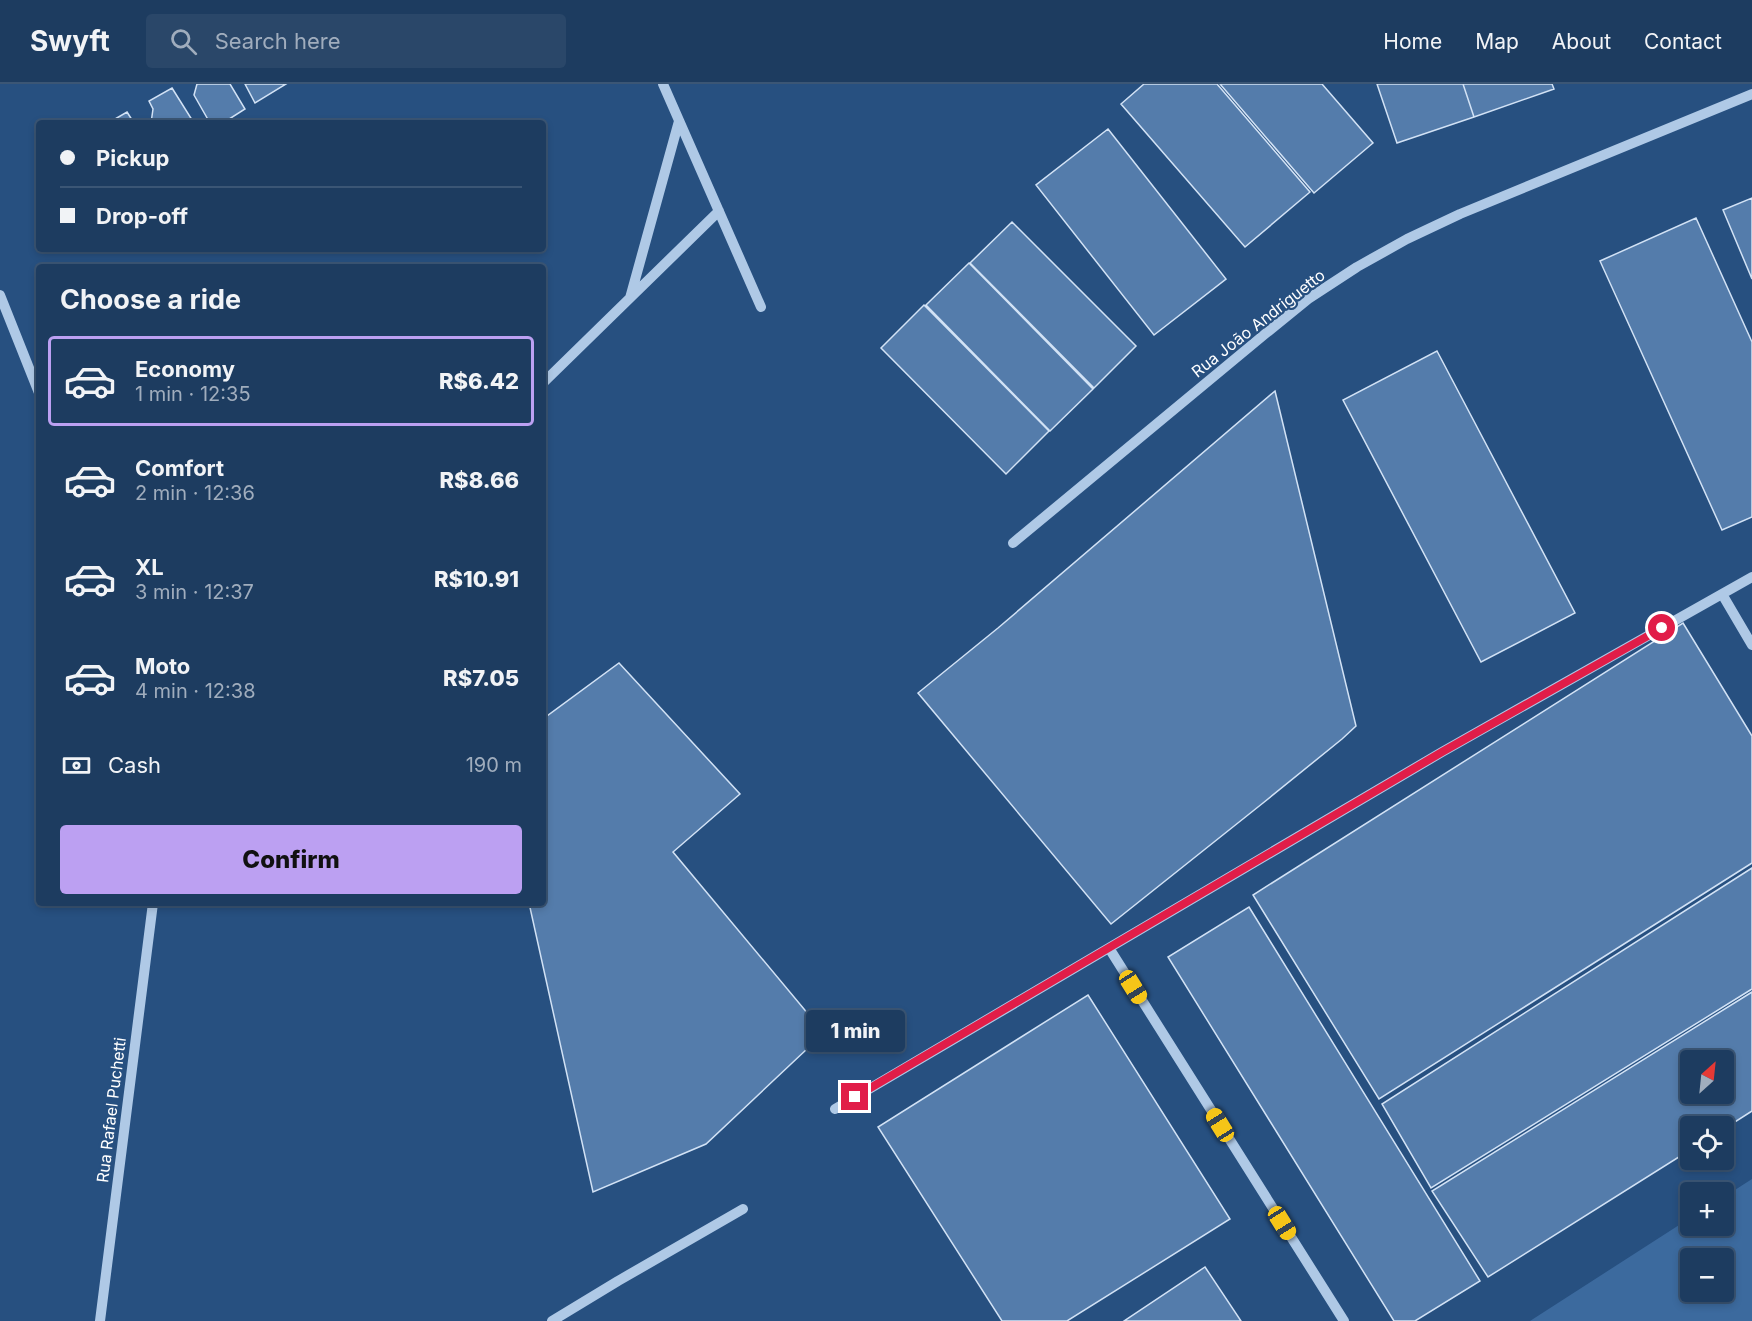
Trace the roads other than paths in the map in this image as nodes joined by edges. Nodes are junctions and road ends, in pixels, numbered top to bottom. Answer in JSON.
{"nodes":[{"id":1,"x":663,"y":84,"type":"edge"},
{"id":2,"x":1752,"y":94,"type":"edge"},
{"id":3,"x":679,"y":121,"type":"junction"},
{"id":4,"x":719,"y":211,"type":"junction"},
{"id":5,"x":0,"y":295,"type":"edge"},
{"id":6,"x":630,"y":298,"type":"junction"},
{"id":7,"x":761,"y":307,"type":"dead end"},
{"id":8,"x":546,"y":380,"type":"edge"},
{"id":9,"x":36,"y":385,"type":"edge"},
{"id":10,"x":1013,"y":543,"type":"dead end"},
{"id":11,"x":1752,"y":577,"type":"edge"},
{"id":12,"x":1722,"y":594,"type":"junction"},
{"id":13,"x":1752,"y":645,"type":"edge"},
{"id":14,"x":153,"y":906,"type":"edge"},
{"id":15,"x":1109,"y":948,"type":"junction"},
{"id":16,"x":835,"y":1109,"type":"dead end"},
{"id":17,"x":743,"y":1209,"type":"dead end"},
{"id":18,"x":100,"y":1321,"type":"edge"},
{"id":19,"x":552,"y":1321,"type":"edge"},
{"id":20,"x":1344,"y":1321,"type":"edge"}],
"edges":[{"from":1,"to":3,"type":"street"},
{"from":2,"to":10,"type":"street","name":"Rua João Andriguetto"},
{"from":3,"to":4,"type":"street"},
{"from":3,"to":6,"type":"street"},
{"from":4,"to":6,"type":"street"},
{"from":4,"to":7,"type":"street"},
{"from":5,"to":9,"type":"street"},
{"from":6,"to":8,"type":"street"},
{"from":11,"to":12,"type":"street"},
{"from":12,"to":13,"type":"street"},
{"from":12,"to":15,"type":"street"},
{"from":14,"to":18,"type":"street","name":"Rua Rafael Puchetti"},
{"from":15,"to":16,"type":"street"},
{"from":15,"to":20,"type":"street"},
{"from":17,"to":19,"type":"street"}]}
